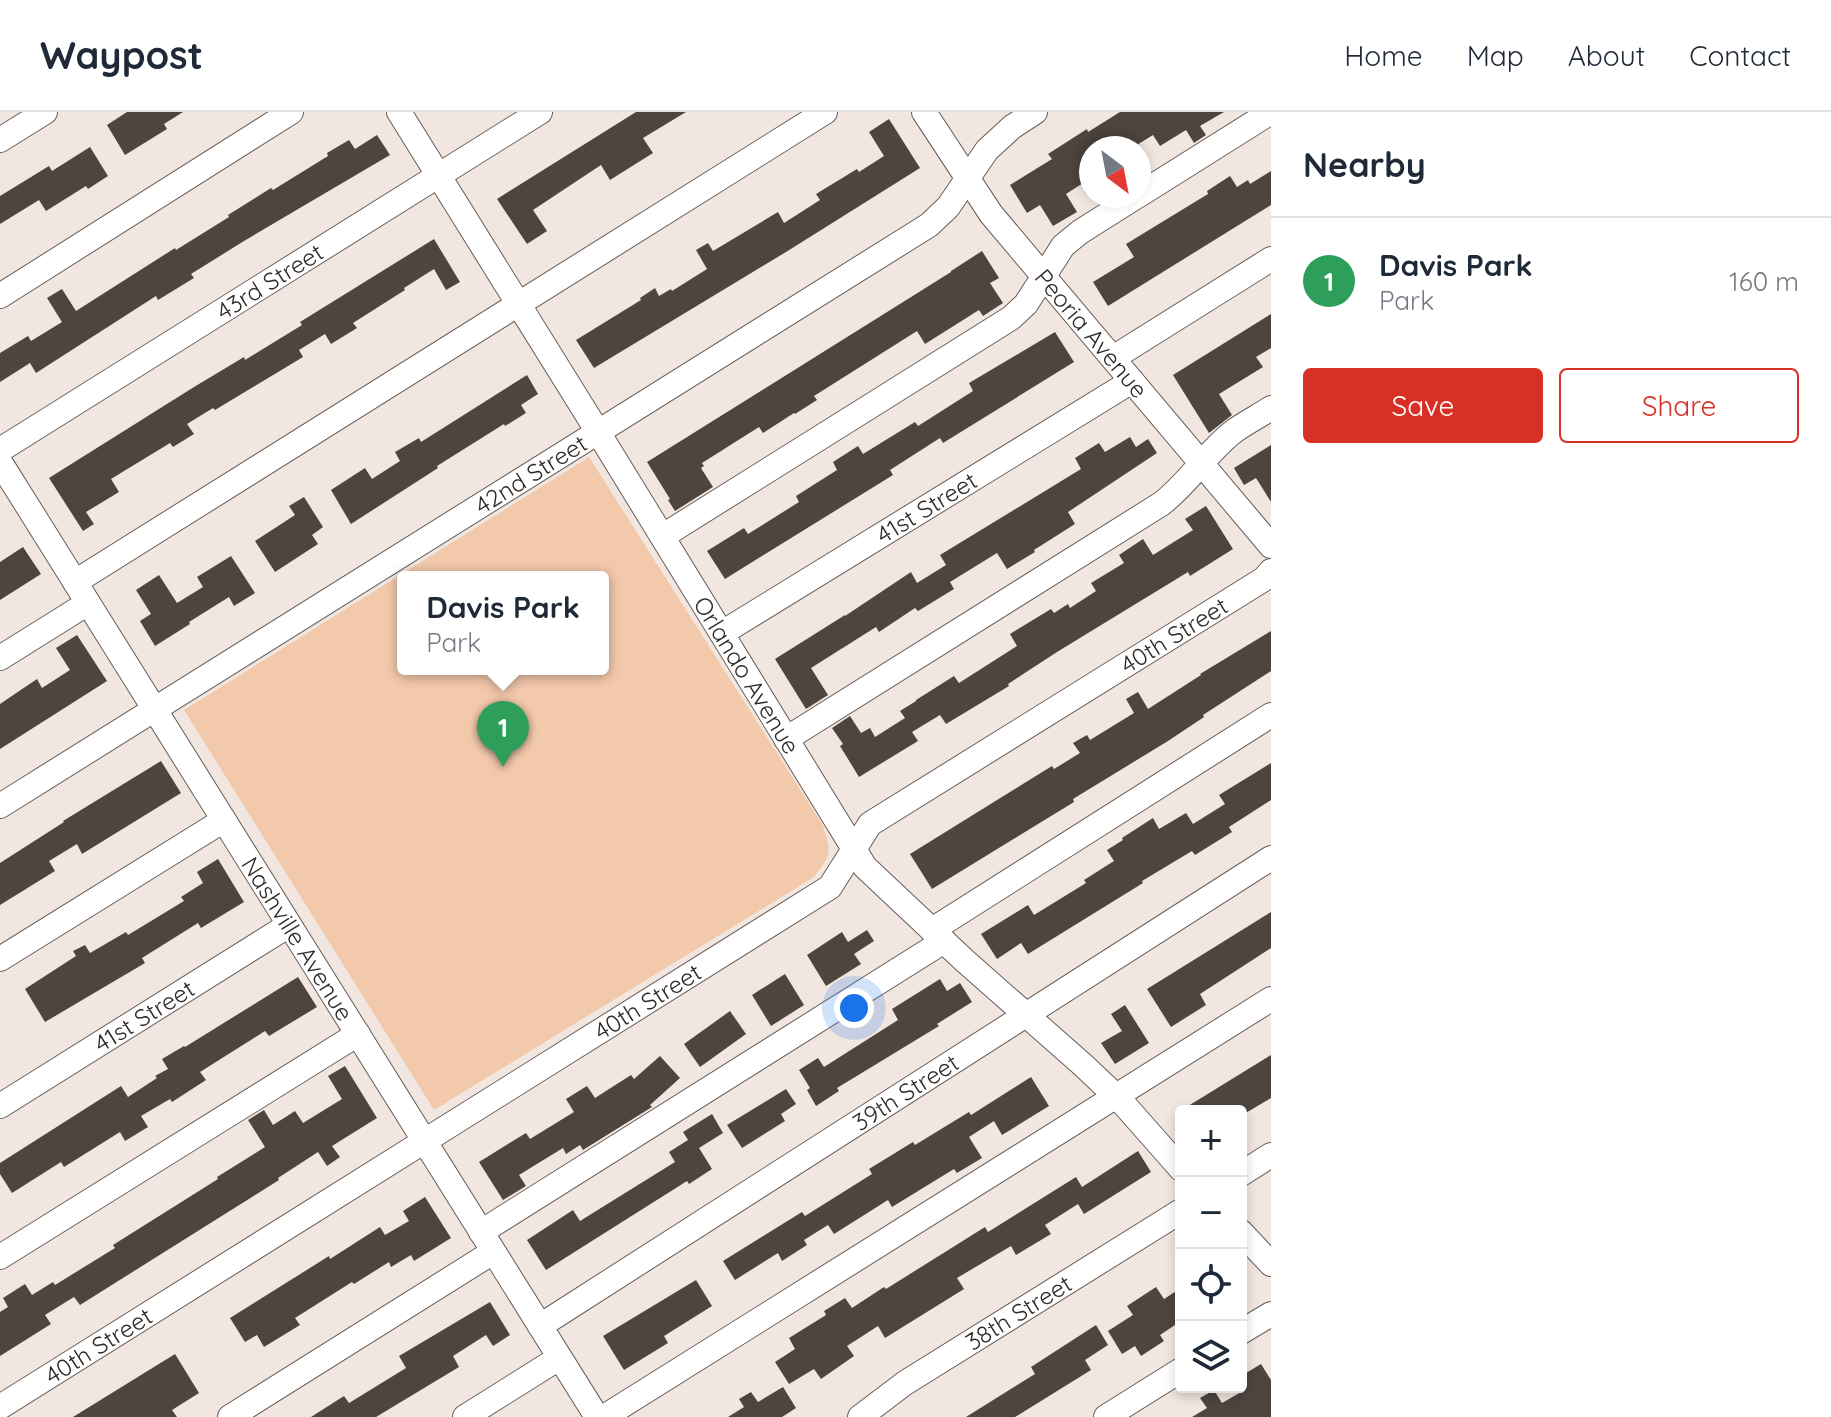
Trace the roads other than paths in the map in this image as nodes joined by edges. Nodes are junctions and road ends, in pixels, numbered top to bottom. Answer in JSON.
{"nodes":[{"id":1,"x":45,"y":112,"type":"edge"},
{"id":2,"x":291,"y":112,"type":"edge"},
{"id":3,"x":399,"y":112,"type":"edge"},
{"id":4,"x":540,"y":112,"type":"edge"},
{"id":5,"x":825,"y":112,"type":"edge"},
{"id":6,"x":924,"y":112,"type":"edge"},
{"id":7,"x":1035,"y":112,"type":"edge"},
{"id":8,"x":1271,"y":112,"type":"edge"},
{"id":9,"x":0,"y":140,"type":"edge"},
{"id":10,"x":438,"y":175,"type":"junction"},
{"id":11,"x":967,"y":179,"type":"junction"},
{"id":12,"x":1151,"y":187,"type":"edge"},
{"id":13,"x":1118,"y":208,"type":"edge"},
{"id":14,"x":1271,"y":259,"type":"edge"},
{"id":15,"x":1045,"y":276,"type":"junction"},
{"id":16,"x":0,"y":296,"type":"edge"},
{"id":17,"x":519,"y":304,"type":"junction"},
{"id":18,"x":1113,"y":358,"type":"junction"},
{"id":19,"x":1132,"y":381,"type":"junction"},
{"id":20,"x":1271,"y":408,"type":"edge"},
{"id":21,"x":598,"y":432,"type":"junction"},
{"id":22,"x":0,"y":450,"type":"edge"},
{"id":23,"x":0,"y":462,"type":"edge"},
{"id":24,"x":1201,"y":463,"type":"junction"},
{"id":25,"x":10,"y":500,"type":"edge"},
{"id":26,"x":663,"y":536,"type":"junction"},
{"id":27,"x":1271,"y":546,"type":"edge"},
{"id":28,"x":1271,"y":571,"type":"edge"},
{"id":29,"x":75,"y":582,"type":"junction"},
{"id":30,"x":88,"y":603,"type":"junction"},
{"id":31,"x":722,"y":633,"type":"junction"},
{"id":32,"x":0,"y":658,"type":"edge"},
{"id":33,"x":155,"y":710,"type":"junction"},
{"id":34,"x":1271,"y":715,"type":"edge"},
{"id":35,"x":786,"y":739,"type":"junction"},
{"id":36,"x":0,"y":806,"type":"edge"},
{"id":37,"x":224,"y":820,"type":"junction"},
{"id":38,"x":853,"y":848,"type":"junction"},
{"id":39,"x":1271,"y":858,"type":"edge"},
{"id":40,"x":289,"y":925,"type":"junction"},
{"id":41,"x":938,"y":935,"type":"junction"},
{"id":42,"x":0,"y":959,"type":"edge"},
{"id":43,"x":1271,"y":999,"type":"edge"},
{"id":44,"x":1026,"y":1015,"type":"junction"},
{"id":45,"x":358,"y":1034,"type":"junction"},
{"id":46,"x":1116,"y":1096,"type":"junction"},
{"id":47,"x":0,"y":1106,"type":"edge"},
{"id":48,"x":424,"y":1141,"type":"junction"},
{"id":49,"x":1271,"y":1155,"type":"edge"},
{"id":50,"x":1175,"y":1162,"type":"edge"},
{"id":51,"x":1247,"y":1170,"type":"edge"},
{"id":52,"x":1175,"y":1215,"type":"edge"},
{"id":53,"x":1247,"y":1238,"type":"edge"},
{"id":54,"x":487,"y":1242,"type":"junction"},
{"id":55,"x":0,"y":1257,"type":"edge"},
{"id":56,"x":1271,"y":1264,"type":"edge"},
{"id":57,"x":1271,"y":1314,"type":"edge"},
{"id":58,"x":540,"y":1326,"type":"junction"},
{"id":59,"x":1247,"y":1328,"type":"edge"},
{"id":60,"x":559,"y":1358,"type":"junction"},
{"id":61,"x":1175,"y":1374,"type":"edge"},
{"id":62,"x":0,"y":1407,"type":"edge"},
{"id":63,"x":230,"y":1417,"type":"edge"},
{"id":64,"x":465,"y":1417,"type":"edge"},
{"id":65,"x":597,"y":1417,"type":"edge"},
{"id":66,"x":604,"y":1417,"type":"edge"},
{"id":67,"x":860,"y":1417,"type":"edge"},
{"id":68,"x":1106,"y":1417,"type":"edge"}],
"edges":[{"from":1,"to":9,"type":"street"},
{"from":2,"to":16,"type":"street"},
{"from":3,"to":10,"type":"street","name":"Orlando Avenue"},
{"from":4,"to":10,"type":"street","name":"43rd Street"},
{"from":5,"to":17,"type":"street"},
{"from":6,"to":11,"type":"street","name":"Peoria Avenue"},
{"from":7,"to":11,"type":"street","name":"42nd Street"},
{"from":8,"to":12,"type":"street"},
{"from":10,"to":17,"type":"street","name":"Orlando Avenue"},
{"from":10,"to":22,"type":"street","name":"43rd Street"},
{"from":11,"to":15,"type":"street","name":"Peoria Avenue"},
{"from":11,"to":21,"type":"street","name":"42nd Street"},
{"from":13,"to":15,"type":"street"},
{"from":14,"to":18,"type":"street"},
{"from":15,"to":18,"type":"street","name":"Peoria Avenue"},
{"from":15,"to":26,"type":"street"},
{"from":17,"to":21,"type":"street","name":"Orlando Avenue"},
{"from":17,"to":29,"type":"street"},
{"from":18,"to":19,"type":"street","name":"Peoria Avenue"},
{"from":19,"to":24,"type":"street","name":"Peoria Avenue"},
{"from":19,"to":31,"type":"street","name":"41st Street"},
{"from":20,"to":24,"type":"street"},
{"from":21,"to":26,"type":"street","name":"Orlando Avenue"},
{"from":21,"to":33,"type":"street","name":"42nd Street"},
{"from":23,"to":25,"type":"street","name":"Nashville Avenue"},
{"from":24,"to":27,"type":"street","name":"Peoria Avenue"},
{"from":24,"to":35,"type":"street"},
{"from":25,"to":29,"type":"street","name":"Nashville Avenue"},
{"from":26,"to":31,"type":"street","name":"Orlando Avenue"},
{"from":28,"to":38,"type":"street","name":"40th Street"},
{"from":29,"to":30,"type":"street","name":"Nashville Avenue"},
{"from":30,"to":32,"type":"street"},
{"from":30,"to":33,"type":"street","name":"Nashville Avenue"},
{"from":31,"to":35,"type":"street","name":"Orlando Avenue"},
{"from":33,"to":36,"type":"street","name":"42nd Street"},
{"from":33,"to":37,"type":"street","name":"Nashville Avenue"},
{"from":34,"to":41,"type":"street"},
{"from":35,"to":38,"type":"street","name":"Orlando Avenue"},
{"from":37,"to":40,"type":"street","name":"Nashville Avenue"},
{"from":37,"to":42,"type":"street"},
{"from":38,"to":41,"type":"street","name":"Orlando Avenue"},
{"from":38,"to":48,"type":"street","name":"40th Street"},
{"from":39,"to":44,"type":"street","name":"39th Street"},
{"from":40,"to":45,"type":"street","name":"Nashville Avenue"},
{"from":40,"to":47,"type":"street","name":"41st Street"},
{"from":41,"to":44,"type":"street","name":"Orlando Avenue"},
{"from":41,"to":54,"type":"street"},
{"from":43,"to":46,"type":"street"},
{"from":44,"to":46,"type":"street","name":"Orlando Avenue"},
{"from":44,"to":58,"type":"street","name":"39th Street"},
{"from":45,"to":48,"type":"street","name":"Nashville Avenue"},
{"from":45,"to":55,"type":"street"},
{"from":46,"to":50,"type":"street","name":"Orlando Avenue"},
{"from":46,"to":66,"type":"street"},
{"from":48,"to":54,"type":"street","name":"Nashville Avenue"},
{"from":48,"to":62,"type":"street","name":"40th Street"},
{"from":49,"to":51,"type":"street"},
{"from":52,"to":67,"type":"street","name":"38th Street"},
{"from":53,"to":56,"type":"street"},
{"from":54,"to":58,"type":"street","name":"Nashville Avenue"},
{"from":54,"to":63,"type":"street"},
{"from":57,"to":59,"type":"street"},
{"from":58,"to":60,"type":"street","name":"Nashville Avenue"},
{"from":60,"to":64,"type":"street"},
{"from":60,"to":65,"type":"street","name":"Nashville Avenue"},
{"from":61,"to":68,"type":"street"}]}
